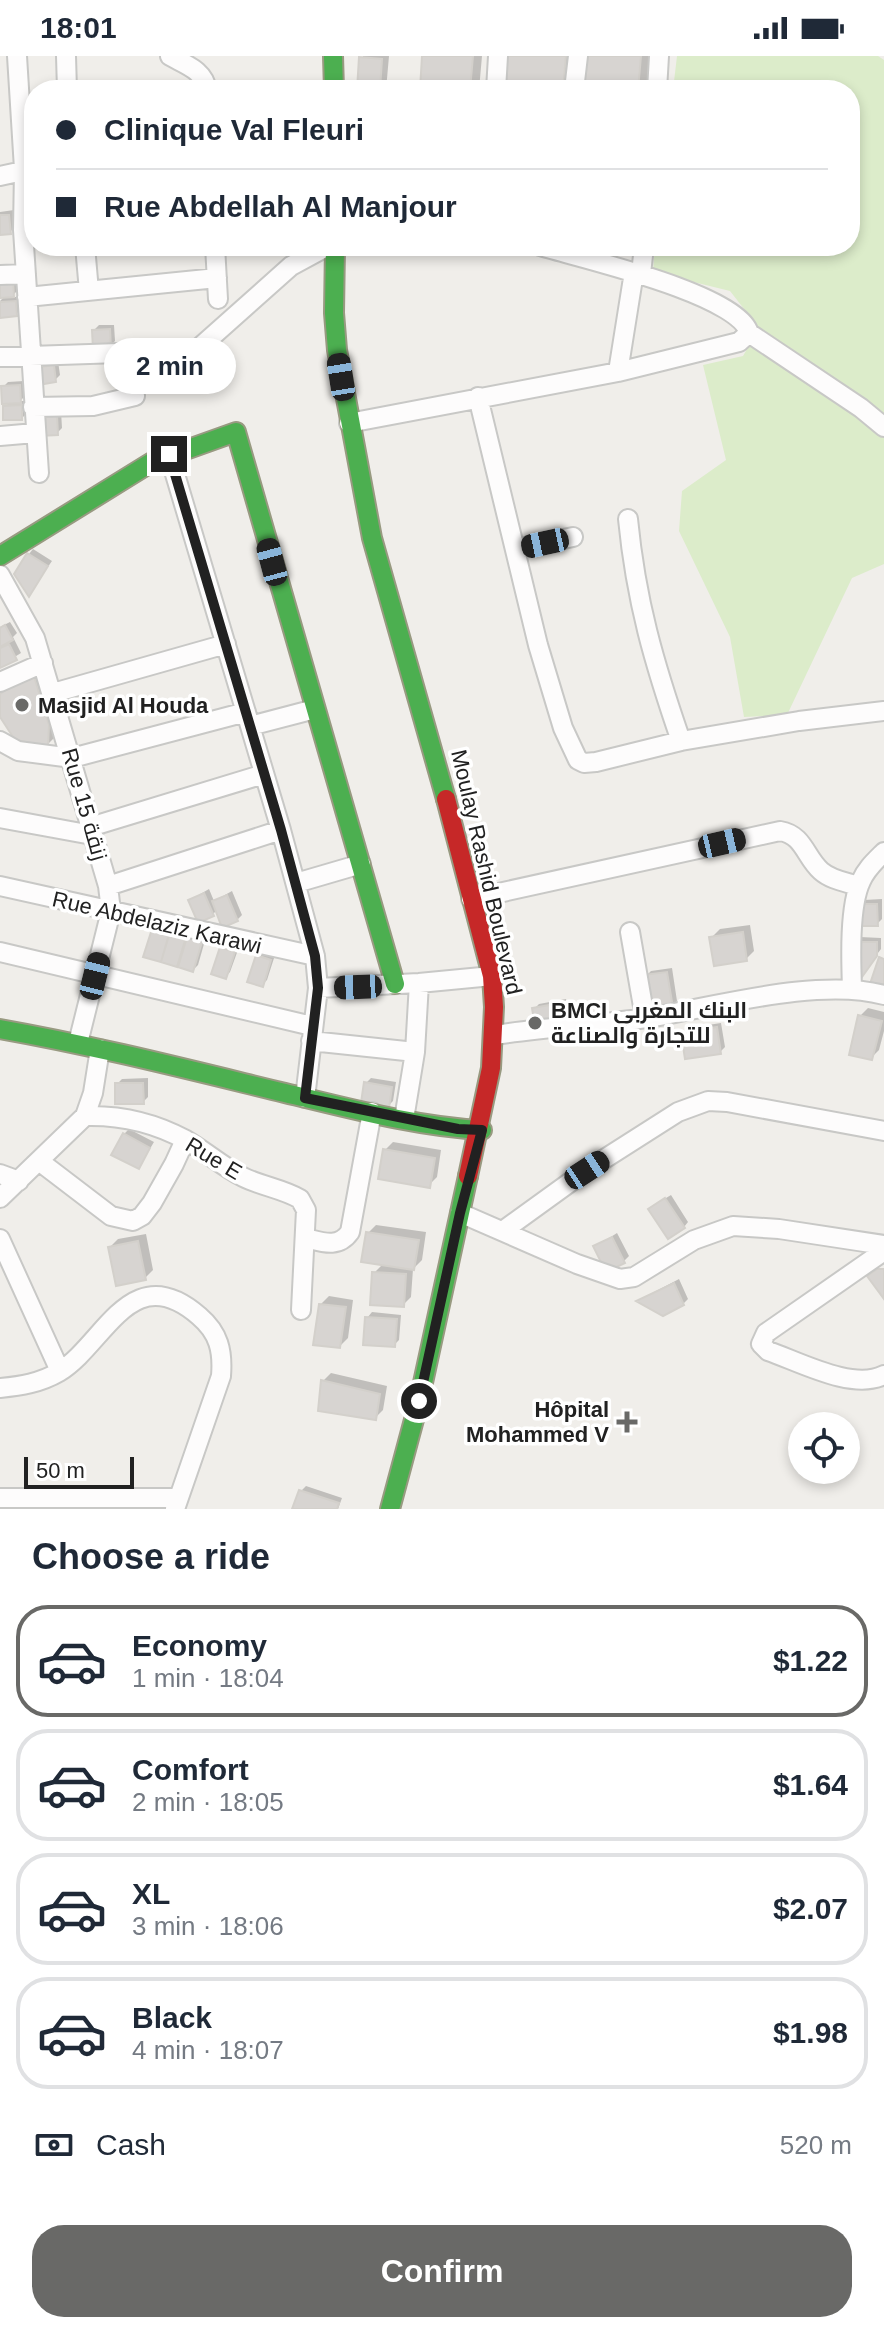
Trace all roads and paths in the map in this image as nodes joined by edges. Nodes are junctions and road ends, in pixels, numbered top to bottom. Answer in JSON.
{"nodes":[{"id":1,"x":66,"y":56,"type":"edge"},
{"id":2,"x":333,"y":56,"type":"edge"},
{"id":3,"x":498,"y":56,"type":"edge"},
{"id":4,"x":578,"y":56,"type":"edge"},
{"id":5,"x":659,"y":56,"type":"edge"},
{"id":6,"x":175,"y":59,"type":"edge"},
{"id":7,"x":11,"y":68,"type":"edge"},
{"id":8,"x":67,"y":80,"type":"edge"},
{"id":9,"x":204,"y":80,"type":"edge"},
{"id":10,"x":334,"y":80,"type":"edge"},
{"id":11,"x":497,"y":80,"type":"edge"},
{"id":12,"x":575,"y":80,"type":"edge"},
{"id":13,"x":658,"y":80,"type":"edge"},
{"id":14,"x":24,"y":100,"type":"edge"},
{"id":15,"x":24,"y":170,"type":"edge"},
{"id":16,"x":0,"y":176,"type":"edge"},
{"id":17,"x":27,"y":256,"type":"edge"},
{"id":18,"x":86,"y":256,"type":"edge"},
{"id":19,"x":216,"y":256,"type":"edge"},
{"id":20,"x":310,"y":256,"type":"edge"},
{"id":21,"x":335,"y":256,"type":"edge"},
{"id":22,"x":580,"y":256,"type":"edge"},
{"id":23,"x":642,"y":256,"type":"edge"},
{"id":24,"x":638,"y":273,"type":"junction"},
{"id":25,"x":26,"y":274,"type":"junction"},
{"id":26,"x":0,"y":275,"type":"edge"},
{"id":27,"x":217,"y":278,"type":"junction"},
{"id":28,"x":89,"y":291,"type":"junction"},
{"id":29,"x":27,"y":297,"type":"junction"},
{"id":30,"x":218,"y":299,"type":"dead end"},
{"id":31,"x":749,"y":333,"type":"junction"},
{"id":32,"x":30,"y":355,"type":"junction"},
{"id":33,"x":0,"y":357,"type":"edge"},
{"id":34,"x":618,"y":372,"type":"junction"},
{"id":35,"x":135,"y":396,"type":"dead end"},
{"id":36,"x":478,"y":397,"type":"junction"},
{"id":37,"x":33,"y":407,"type":"junction"},
{"id":38,"x":349,"y":423,"type":"junction"},
{"id":39,"x":884,"y":427,"type":"edge"},
{"id":40,"x":35,"y":433,"type":"junction"},
{"id":41,"x":0,"y":436,"type":"edge"},
{"id":42,"x":169,"y":454,"type":"junction"},
{"id":43,"x":39,"y":473,"type":"dead end"},
{"id":44,"x":628,"y":519,"type":"dead end"},
{"id":45,"x":573,"y":537,"type":"dead end"},
{"id":46,"x":516,"y":549,"type":"junction"},
{"id":47,"x":0,"y":556,"type":"edge"},
{"id":48,"x":0,"y":575,"type":"edge"},
{"id":49,"x":226,"y":644,"type":"junction"},
{"id":50,"x":43,"y":663,"type":"junction"},
{"id":51,"x":0,"y":682,"type":"edge"},
{"id":52,"x":53,"y":693,"type":"junction"},
{"id":53,"x":315,"y":709,"type":"junction"},
{"id":54,"x":884,"y":711,"type":"edge"},
{"id":55,"x":248,"y":719,"type":"junction"},
{"id":56,"x":0,"y":741,"type":"edge"},
{"id":57,"x":681,"y":741,"type":"junction"},
{"id":58,"x":72,"y":758,"type":"junction"},
{"id":59,"x":264,"y":774,"type":"junction"},
{"id":60,"x":0,"y":818,"type":"edge"},
{"id":61,"x":281,"y":830,"type":"junction"},
{"id":62,"x":91,"y":831,"type":"junction"},
{"id":63,"x":884,"y":852,"type":"edge"},
{"id":64,"x":361,"y":864,"type":"junction"},
{"id":65,"x":296,"y":883,"type":"junction"},
{"id":66,"x":0,"y":886,"type":"edge"},
{"id":67,"x":108,"y":886,"type":"junction"},
{"id":68,"x":858,"y":886,"type":"junction"},
{"id":69,"x":471,"y":899,"type":"junction"},
{"id":70,"x":111,"y":911,"type":"junction"},
{"id":71,"x":630,"y":932,"type":"dead end"},
{"id":72,"x":0,"y":952,"type":"edge"},
{"id":73,"x":315,"y":956,"type":"junction"},
{"id":74,"x":95,"y":976,"type":"junction"},
{"id":75,"x":492,"y":976,"type":"junction"},
{"id":76,"x":419,"y":983,"type":"junction"},
{"id":77,"x":395,"y":984,"type":"junction"},
{"id":78,"x":318,"y":988,"type":"junction"},
{"id":79,"x":852,"y":988,"type":"junction"},
{"id":80,"x":884,"y":995,"type":"edge"},
{"id":81,"x":645,"y":1018,"type":"junction"},
{"id":82,"x":0,"y":1029,"type":"edge"},
{"id":83,"x":312,"y":1033,"type":"junction"},
{"id":84,"x":495,"y":1035,"type":"junction"},
{"id":85,"x":78,"y":1043,"type":"junction"},
{"id":86,"x":100,"y":1049,"type":"junction"},
{"id":87,"x":415,"y":1052,"type":"junction"},
{"id":88,"x":305,"y":1098,"type":"junction"},
{"id":89,"x":372,"y":1112,"type":"junction"},
{"id":90,"x":85,"y":1116,"type":"junction"},
{"id":91,"x":404,"y":1119,"type":"junction"},
{"id":92,"x":482,"y":1130,"type":"junction"},
{"id":93,"x":884,"y":1131,"type":"edge"},
{"id":94,"x":185,"y":1140,"type":"junction"},
{"id":95,"x":39,"y":1161,"type":"junction"},
{"id":96,"x":0,"y":1174,"type":"edge"},
{"id":97,"x":19,"y":1181,"type":"junction"},
{"id":98,"x":0,"y":1198,"type":"edge"},
{"id":99,"x":460,"y":1213,"type":"junction"},
{"id":100,"x":504,"y":1230,"type":"junction"},
{"id":101,"x":305,"y":1238,"type":"junction"},
{"id":102,"x":0,"y":1239,"type":"edge"},
{"id":103,"x":884,"y":1245,"type":"edge"},
{"id":104,"x":884,"y":1251,"type":"edge"},
{"id":105,"x":301,"y":1310,"type":"dead end"},
{"id":106,"x":60,"y":1371,"type":"junction"},
{"id":107,"x":884,"y":1375,"type":"edge"},
{"id":108,"x":0,"y":1388,"type":"edge"},
{"id":109,"x":0,"y":1498,"type":"edge"},
{"id":110,"x":176,"y":1504,"type":"edge"},
{"id":111,"x":390,"y":1509,"type":"edge"}],
"edges":[{"from":1,"to":8,"type":"street"},
{"from":2,"to":10,"type":"street"},
{"from":3,"to":11,"type":"street"},
{"from":4,"to":12,"type":"street"},
{"from":5,"to":13,"type":"street"},
{"from":6,"to":9,"type":"street"},
{"from":7,"to":14,"type":"street"},
{"from":15,"to":16,"type":"street"},
{"from":17,"to":25,"type":"street"},
{"from":18,"to":28,"type":"street"},
{"from":19,"to":27,"type":"street"},
{"from":20,"to":32,"type":"street"},
{"from":21,"to":38,"type":"street","name":"Moulay Rashid Boulevard"},
{"from":22,"to":24,"type":"street"},
{"from":23,"to":24,"type":"street"},
{"from":24,"to":31,"type":"street"},
{"from":24,"to":34,"type":"street"},
{"from":25,"to":26,"type":"street"},
{"from":25,"to":29,"type":"street"},
{"from":27,"to":28,"type":"street"},
{"from":27,"to":30,"type":"street"},
{"from":28,"to":29,"type":"street"},
{"from":29,"to":32,"type":"street"},
{"from":31,"to":34,"type":"street"},
{"from":31,"to":39,"type":"street"},
{"from":32,"to":33,"type":"street"},
{"from":32,"to":37,"type":"street"},
{"from":34,"to":36,"type":"street"},
{"from":35,"to":37,"type":"street"},
{"from":36,"to":38,"type":"street"},
{"from":36,"to":46,"type":"street"},
{"from":37,"to":40,"type":"street"},
{"from":38,"to":69,"type":"street","name":"Moulay Rashid Boulevard"},
{"from":40,"to":41,"type":"street"},
{"from":40,"to":43,"type":"street"},
{"from":42,"to":47,"type":"street"},
{"from":42,"to":49,"type":"street"},
{"from":42,"to":53,"type":"street"},
{"from":44,"to":57,"type":"street"},
{"from":45,"to":46,"type":"street"},
{"from":46,"to":57,"type":"street"},
{"from":48,"to":50,"type":"street","name":"Rue 15 زنقة"},
{"from":49,"to":52,"type":"street"},
{"from":49,"to":55,"type":"street"},
{"from":50,"to":51,"type":"street"},
{"from":50,"to":52,"type":"street","name":"Rue 15 زنقة"},
{"from":52,"to":58,"type":"street","name":"Rue 15 زنقة"},
{"from":53,"to":55,"type":"street"},
{"from":53,"to":64,"type":"street"},
{"from":54,"to":57,"type":"street"},
{"from":55,"to":58,"type":"street"},
{"from":55,"to":59,"type":"street"},
{"from":56,"to":58,"type":"street"},
{"from":58,"to":62,"type":"street","name":"Rue 15 زنقة"},
{"from":59,"to":61,"type":"street"},
{"from":59,"to":62,"type":"street"},
{"from":60,"to":62,"type":"street"},
{"from":61,"to":65,"type":"street"},
{"from":61,"to":67,"type":"street"},
{"from":62,"to":67,"type":"street","name":"Rue 15 زنقة"},
{"from":63,"to":68,"type":"street"},
{"from":64,"to":65,"type":"street"},
{"from":64,"to":77,"type":"street"},
{"from":65,"to":73,"type":"street"},
{"from":66,"to":70,"type":"street","name":"Rue Abdelaziz Karawi"},
{"from":67,"to":70,"type":"street","name":"Rue 15 زنقة"},
{"from":68,"to":69,"type":"street"},
{"from":68,"to":79,"type":"street"},
{"from":69,"to":75,"type":"street","name":"Moulay Rashid Boulevard"},
{"from":70,"to":73,"type":"street","name":"Rue Abdelaziz Karawi"},
{"from":70,"to":74,"type":"street","name":"Rue 15 زنقة"},
{"from":71,"to":81,"type":"street"},
{"from":72,"to":74,"type":"street"},
{"from":73,"to":78,"type":"street"},
{"from":74,"to":83,"type":"street"},
{"from":74,"to":85,"type":"street","name":"Rue 15 زنقة"},
{"from":75,"to":76,"type":"street"},
{"from":75,"to":84,"type":"street","name":"Moulay Rashid Boulevard"},
{"from":76,"to":77,"type":"street"},
{"from":76,"to":87,"type":"street"},
{"from":77,"to":78,"type":"street"},
{"from":78,"to":83,"type":"street"},
{"from":79,"to":80,"type":"street"},
{"from":79,"to":81,"type":"street"},
{"from":81,"to":84,"type":"street"},
{"from":82,"to":85,"type":"street"},
{"from":83,"to":87,"type":"street"},
{"from":83,"to":88,"type":"street"},
{"from":84,"to":92,"type":"street","name":"Moulay Rashid Boulevard"},
{"from":85,"to":86,"type":"street"},
{"from":86,"to":88,"type":"street"},
{"from":86,"to":90,"type":"street"},
{"from":87,"to":91,"type":"street"},
{"from":88,"to":89,"type":"street"},
{"from":89,"to":91,"type":"street"},
{"from":89,"to":101,"type":"street"},
{"from":90,"to":94,"type":"street","name":"Rue E"},
{"from":90,"to":95,"type":"street"},
{"from":91,"to":92,"type":"street"},
{"from":92,"to":99,"type":"street","name":"Moulay Rashid Boulevard"},
{"from":93,"to":100,"type":"street"},
{"from":94,"to":95,"type":"street"},
{"from":94,"to":101,"type":"street","name":"Rue E"},
{"from":95,"to":97,"type":"street"},
{"from":96,"to":97,"type":"street"},
{"from":97,"to":98,"type":"street"},
{"from":99,"to":100,"type":"street"},
{"from":99,"to":111,"type":"street","name":"Moulay Rashid Boulevard"},
{"from":100,"to":103,"type":"street"},
{"from":101,"to":105,"type":"street"},
{"from":102,"to":106,"type":"street"},
{"from":104,"to":107,"type":"street"},
{"from":106,"to":108,"type":"street"},
{"from":106,"to":110,"type":"street"},
{"from":109,"to":110,"type":"street"}]}
